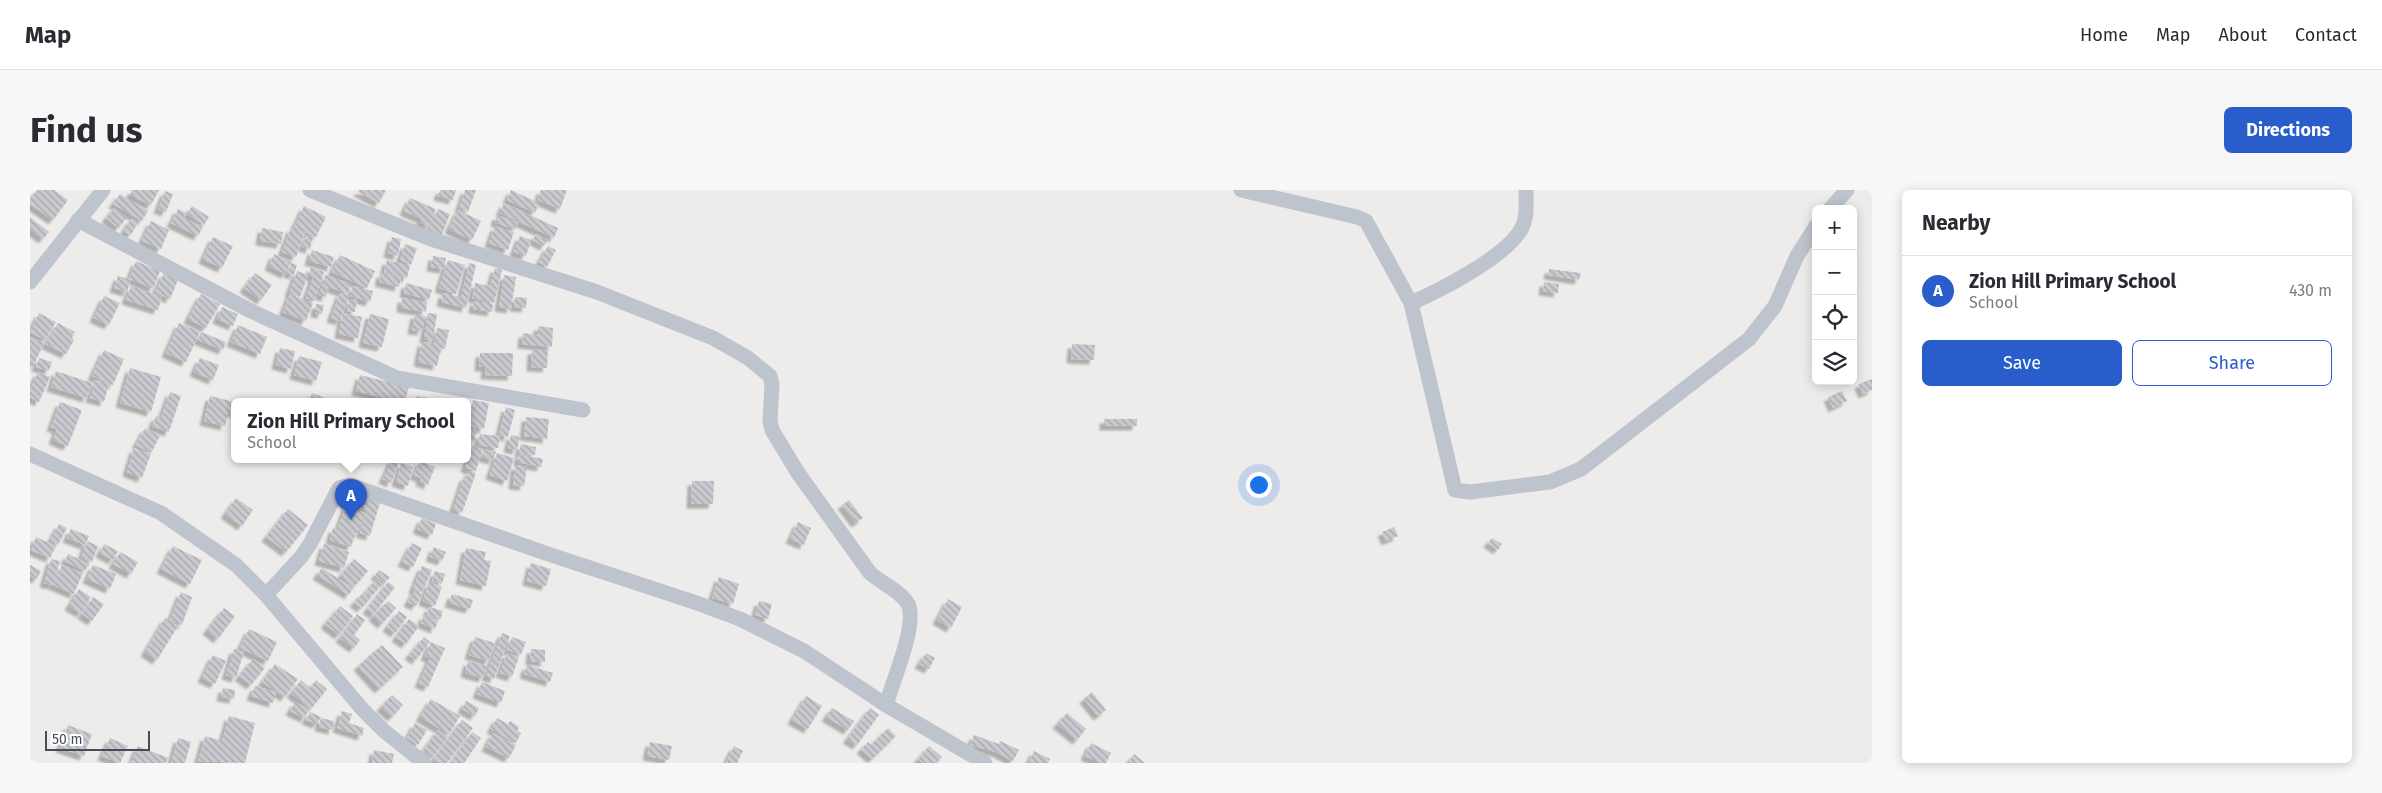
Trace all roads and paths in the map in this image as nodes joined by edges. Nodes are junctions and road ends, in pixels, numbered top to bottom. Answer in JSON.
{"nodes":[{"id":1,"x":310,"y":190,"type":"edge"},
{"id":2,"x":1241,"y":190,"type":"edge"},
{"id":3,"x":1526,"y":190,"type":"edge"},
{"id":4,"x":1847,"y":190,"type":"edge"},
{"id":5,"x":96,"y":193,"type":"edge"},
{"id":6,"x":1834,"y":205,"type":"edge"},
{"id":7,"x":78,"y":220,"type":"junction"},
{"id":8,"x":1812,"y":232,"type":"edge"},
{"id":9,"x":30,"y":282,"type":"edge"},
{"id":10,"x":1411,"y":303,"type":"junction"},
{"id":11,"x":583,"y":410,"type":"dead end"},
{"id":12,"x":30,"y":454,"type":"edge"},
{"id":13,"x":266,"y":595,"type":"junction"},
{"id":14,"x":886,"y":705,"type":"junction"},
{"id":15,"x":424,"y":763,"type":"edge"},
{"id":16,"x":985,"y":763,"type":"edge"}],
"edges":[{"from":1,"to":14,"type":"street"},
{"from":2,"to":10,"type":"street"},
{"from":3,"to":10,"type":"street"},
{"from":4,"to":6,"type":"street"},
{"from":5,"to":7,"type":"street"},
{"from":7,"to":9,"type":"street"},
{"from":7,"to":11,"type":"street"},
{"from":8,"to":10,"type":"street"},
{"from":12,"to":13,"type":"street"},
{"from":13,"to":14,"type":"street"},
{"from":13,"to":15,"type":"street"},
{"from":14,"to":16,"type":"street"}]}
